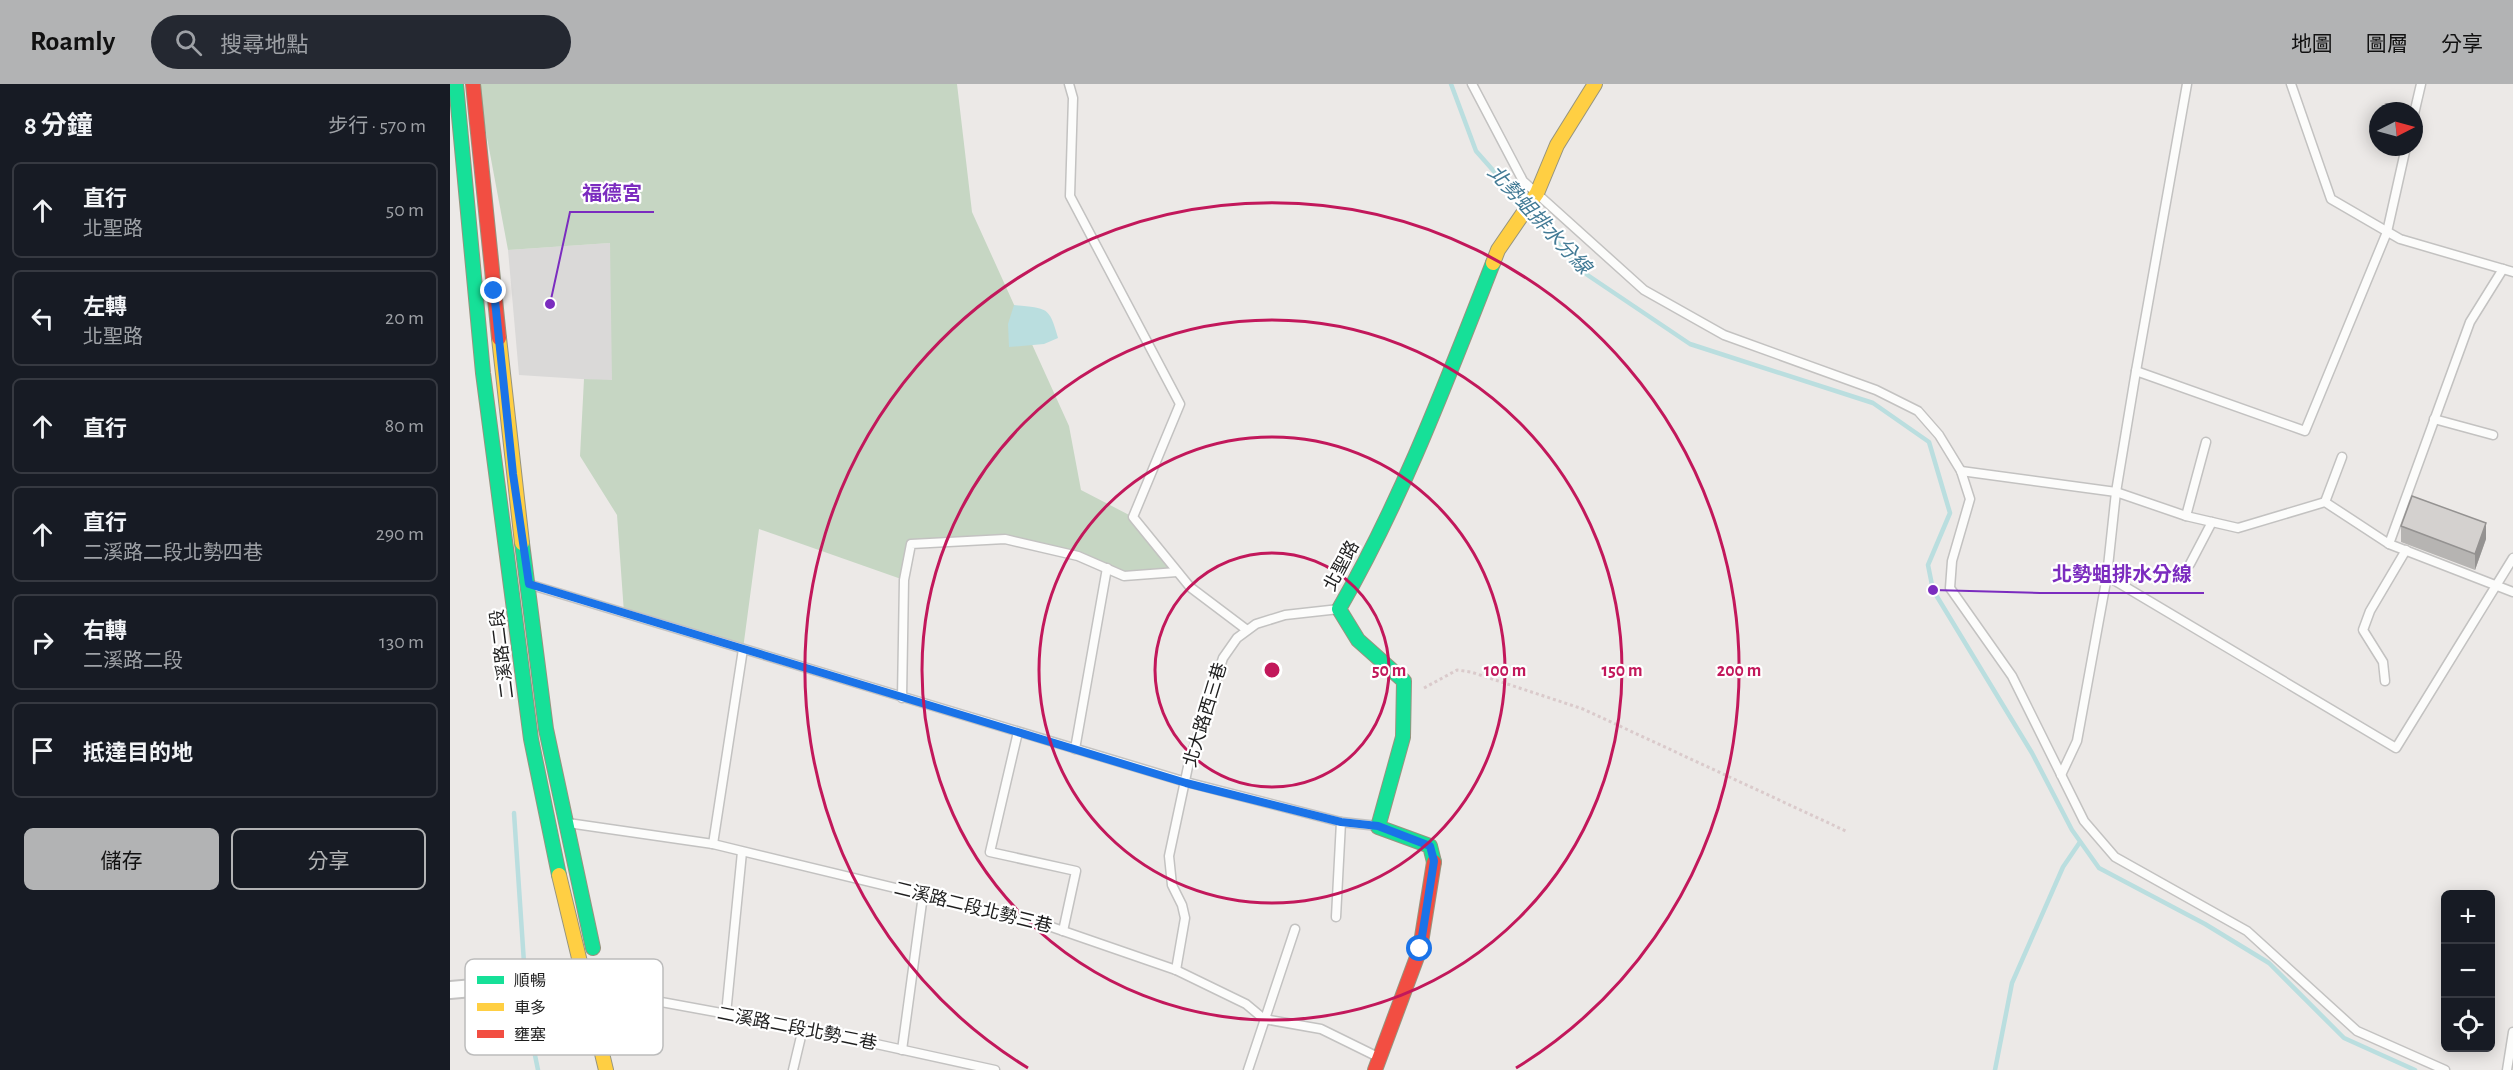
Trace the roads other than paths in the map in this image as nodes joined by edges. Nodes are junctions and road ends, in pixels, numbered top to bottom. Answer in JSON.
{"nodes":[{"id":1,"x":456,"y":84,"type":"edge"},
{"id":2,"x":473,"y":84,"type":"edge"},
{"id":3,"x":1069,"y":84,"type":"edge"},
{"id":4,"x":1472,"y":84,"type":"edge"},
{"id":5,"x":1595,"y":84,"type":"edge"},
{"id":6,"x":2187,"y":84,"type":"edge"},
{"id":7,"x":2292,"y":84,"type":"edge"},
{"id":8,"x":2421,"y":84,"type":"edge"},
{"id":9,"x":2417,"y":102,"type":"edge"},
{"id":10,"x":2404,"y":156,"type":"edge"},
{"id":11,"x":1534,"y":197,"type":"junction"},
{"id":12,"x":2387,"y":231,"type":"junction"},
{"id":13,"x":2503,"y":269,"type":"junction"},
{"id":14,"x":2513,"y":272,"type":"edge"},
{"id":15,"x":2136,"y":371,"type":"junction"},
{"id":16,"x":2434,"y":419,"type":"junction"},
{"id":17,"x":2493,"y":435,"type":"dead end"},
{"id":18,"x":2206,"y":442,"type":"dead end"},
{"id":19,"x":2342,"y":457,"type":"dead end"},
{"id":20,"x":1961,"y":471,"type":"junction"},
{"id":21,"x":2116,"y":492,"type":"junction"},
{"id":22,"x":2325,"y":502,"type":"junction"},
{"id":23,"x":2186,"y":516,"type":"junction"},
{"id":24,"x":2212,"y":522,"type":"junction"},
{"id":25,"x":2389,"y":544,"type":"junction"},
{"id":26,"x":2406,"y":550,"type":"junction"},
{"id":27,"x":2513,"y":558,"type":"edge"},
{"id":28,"x":2190,"y":564,"type":"dead end"},
{"id":29,"x":1107,"y":568,"type":"junction"},
{"id":30,"x":1177,"y":572,"type":"junction"},
{"id":31,"x":2107,"y":576,"type":"junction"},
{"id":32,"x":529,"y":584,"type":"junction"},
{"id":33,"x":513,"y":586,"type":"junction"},
{"id":34,"x":2497,"y":586,"type":"junction"},
{"id":35,"x":2513,"y":592,"type":"edge"},
{"id":36,"x":1339,"y":609,"type":"junction"},
{"id":37,"x":1247,"y":630,"type":"junction"},
{"id":38,"x":743,"y":649,"type":"junction"},
{"id":39,"x":2385,"y":681,"type":"dead end"},
{"id":40,"x":902,"y":698,"type":"junction"},
{"id":41,"x":1018,"y":732,"type":"junction"},
{"id":42,"x":1075,"y":749,"type":"junction"},
{"id":43,"x":2061,"y":775,"type":"junction"},
{"id":44,"x":1186,"y":783,"type":"junction"},
{"id":45,"x":1341,"y":822,"type":"junction"},
{"id":46,"x":566,"y":823,"type":"junction"},
{"id":47,"x":547,"y":826,"type":"junction"},
{"id":48,"x":1378,"y":826,"type":"junction"},
{"id":49,"x":713,"y":844,"type":"junction"},
{"id":50,"x":742,"y":852,"type":"junction"},
{"id":51,"x":923,"y":895,"type":"junction"},
{"id":52,"x":1336,"y":917,"type":"dead end"},
{"id":53,"x":1295,"y":929,"type":"dead end"},
{"id":54,"x":1063,"y":931,"type":"junction"},
{"id":55,"x":590,"y":959,"type":"edge"},
{"id":56,"x":592,"y":959,"type":"edge"},
{"id":57,"x":1176,"y":970,"type":"junction"},
{"id":58,"x":465,"y":988,"type":"edge"},
{"id":59,"x":450,"y":990,"type":"edge"},
{"id":60,"x":663,"y":1002,"type":"edge"},
{"id":61,"x":726,"y":1014,"type":"junction"},
{"id":62,"x":1264,"y":1019,"type":"junction"},
{"id":63,"x":803,"y":1028,"type":"junction"},
{"id":64,"x":2513,"y":1032,"type":"edge"},
{"id":65,"x":903,"y":1050,"type":"junction"},
{"id":66,"x":604,"y":1055,"type":"edge"},
{"id":67,"x":615,"y":1055,"type":"edge"},
{"id":68,"x":1376,"y":1063,"type":"edge"},
{"id":69,"x":989,"y":1069,"type":"edge"},
{"id":70,"x":606,"y":1070,"type":"edge"},
{"id":71,"x":619,"y":1070,"type":"edge"},
{"id":72,"x":793,"y":1070,"type":"edge"},
{"id":73,"x":1248,"y":1070,"type":"edge"},
{"id":74,"x":2445,"y":1070,"type":"edge"},
{"id":75,"x":2507,"y":1070,"type":"edge"}],
"edges":[{"from":1,"to":33,"type":"main road","name":"二溪路二段"},
{"from":2,"to":32,"type":"main road","name":"二溪路二段"},
{"from":3,"to":30,"type":"lane"},
{"from":4,"to":11,"type":"lane"},
{"from":5,"to":11,"type":"main road","name":"北聖路"},
{"from":6,"to":15,"type":"lane"},
{"from":7,"to":12,"type":"lane"},
{"from":8,"to":9,"type":"lane"},
{"from":10,"to":12,"type":"lane"},
{"from":11,"to":20,"type":"lane"},
{"from":11,"to":36,"type":"main road","name":"北聖路"},
{"from":12,"to":13,"type":"lane"},
{"from":12,"to":15,"type":"lane"},
{"from":13,"to":14,"type":"lane"},
{"from":13,"to":16,"type":"lane"},
{"from":15,"to":21,"type":"lane"},
{"from":16,"to":17,"type":"lane"},
{"from":16,"to":25,"type":"lane"},
{"from":18,"to":23,"type":"lane"},
{"from":19,"to":22,"type":"lane"},
{"from":20,"to":21,"type":"lane"},
{"from":20,"to":43,"type":"lane"},
{"from":21,"to":23,"type":"lane"},
{"from":21,"to":31,"type":"lane"},
{"from":22,"to":24,"type":"lane"},
{"from":22,"to":25,"type":"lane"},
{"from":23,"to":24,"type":"lane"},
{"from":24,"to":28,"type":"lane"},
{"from":25,"to":26,"type":"lane"},
{"from":26,"to":34,"type":"lane"},
{"from":26,"to":39,"type":"lane"},
{"from":27,"to":34,"type":"lane"},
{"from":29,"to":30,"type":"lane"},
{"from":29,"to":40,"type":"lane"},
{"from":29,"to":42,"type":"lane"},
{"from":30,"to":37,"type":"lane"},
{"from":31,"to":34,"type":"lane"},
{"from":31,"to":43,"type":"lane"},
{"from":32,"to":33,"type":"lane"},
{"from":32,"to":38,"type":"lane"},
{"from":32,"to":46,"type":"main road","name":"二溪路二段"},
{"from":33,"to":47,"type":"main road","name":"二溪路二段"},
{"from":34,"to":35,"type":"lane"},
{"from":36,"to":37,"type":"lane","name":"北大路西三巷"},
{"from":36,"to":48,"type":"main road","name":"北聖路"},
{"from":37,"to":44,"type":"lane","name":"北大路西三巷"},
{"from":38,"to":40,"type":"lane"},
{"from":38,"to":49,"type":"lane"},
{"from":40,"to":41,"type":"lane"},
{"from":41,"to":42,"type":"lane"},
{"from":41,"to":54,"type":"lane"},
{"from":42,"to":44,"type":"lane"},
{"from":43,"to":74,"type":"lane"},
{"from":44,"to":45,"type":"lane"},
{"from":44,"to":57,"type":"lane","name":"北大路西三巷"},
{"from":45,"to":48,"type":"lane"},
{"from":45,"to":52,"type":"lane"},
{"from":46,"to":47,"type":"lane","name":"二溪路二段北勢三巷"},
{"from":46,"to":49,"type":"lane","name":"二溪路二段北勢三巷"},
{"from":46,"to":56,"type":"main road","name":"二溪路二段"},
{"from":47,"to":55,"type":"main road","name":"二溪路二段"},
{"from":48,"to":68,"type":"main road"},
{"from":49,"to":50,"type":"lane","name":"二溪路二段北勢三巷"},
{"from":50,"to":51,"type":"lane","name":"二溪路二段北勢三巷"},
{"from":50,"to":61,"type":"lane"},
{"from":51,"to":54,"type":"lane","name":"二溪路二段北勢三巷"},
{"from":51,"to":65,"type":"lane"},
{"from":53,"to":62,"type":"lane"},
{"from":54,"to":57,"type":"lane","name":"二溪路二段北勢三巷"},
{"from":57,"to":62,"type":"lane","name":"二溪路二段北勢三巷"},
{"from":58,"to":59,"type":"street"},
{"from":60,"to":61,"type":"lane","name":"二溪路二段北勢二巷"},
{"from":61,"to":63,"type":"lane","name":"二溪路二段北勢二巷"},
{"from":62,"to":68,"type":"lane","name":"二溪路二段北勢三巷"},
{"from":62,"to":73,"type":"lane"},
{"from":63,"to":65,"type":"lane","name":"二溪路二段北勢二巷"},
{"from":63,"to":72,"type":"lane"},
{"from":64,"to":75,"type":"lane"},
{"from":65,"to":69,"type":"lane","name":"二溪路二段北勢二巷"},
{"from":66,"to":70,"type":"main road","name":"二溪路二段"},
{"from":67,"to":71,"type":"main road","name":"二溪路二段"}]}
